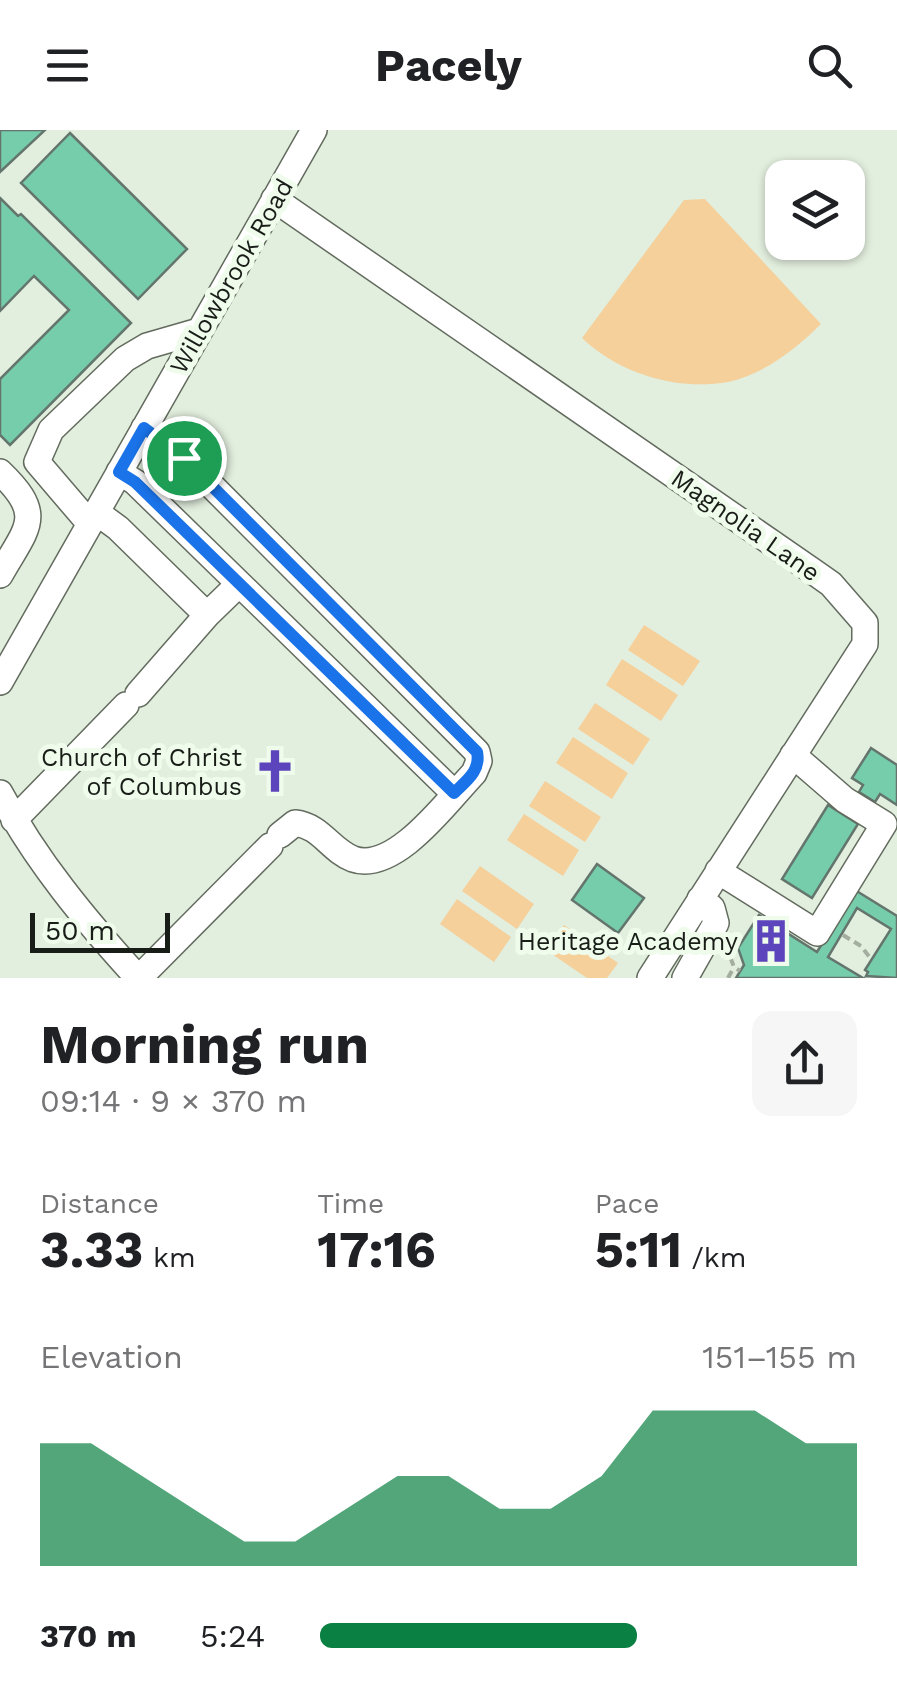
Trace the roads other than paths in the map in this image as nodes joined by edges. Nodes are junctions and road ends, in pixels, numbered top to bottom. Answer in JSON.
{"nodes":[{"id":1,"x":314,"y":130,"type":"edge"},
{"id":2,"x":274,"y":199,"type":"junction"},
{"id":3,"x":199,"y":332,"type":"junction"},
{"id":4,"x":144,"y":428,"type":"junction"},
{"id":5,"x":0,"y":472,"type":"edge"},
{"id":6,"x":119,"y":472,"type":"junction"},
{"id":7,"x":93,"y":518,"type":"junction"},
{"id":8,"x":0,"y":575,"type":"edge"},
{"id":9,"x":239,"y":584,"type":"junction"},
{"id":10,"x":207,"y":615,"type":"junction"},
{"id":11,"x":0,"y":682,"type":"edge"},
{"id":12,"x":793,"y":755,"type":"junction"},
{"id":13,"x":0,"y":793,"type":"edge"},
{"id":14,"x":454,"y":793,"type":"junction"},
{"id":15,"x":14,"y":820,"type":"junction"},
{"id":16,"x":718,"y":872,"type":"junction"},
{"id":17,"x":700,"y":900,"type":"junction"},
{"id":18,"x":139,"y":978,"type":"edge"},
{"id":19,"x":650,"y":978,"type":"edge"},
{"id":20,"x":684,"y":978,"type":"edge"}],
"edges":[{"from":1,"to":2,"type":"street","name":"Willowbrook Road"},
{"from":2,"to":3,"type":"street","name":"Willowbrook Road"},
{"from":2,"to":12,"type":"street","name":"Magnolia Lane"},
{"from":3,"to":4,"type":"street","name":"Willowbrook Road"},
{"from":3,"to":7,"type":"street"},
{"from":4,"to":6,"type":"street","name":"Willowbrook Road"},
{"from":4,"to":14,"type":"street"},
{"from":5,"to":8,"type":"street"},
{"from":6,"to":7,"type":"street","name":"Willowbrook Road"},
{"from":6,"to":9,"type":"street"},
{"from":7,"to":10,"type":"street"},
{"from":7,"to":11,"type":"street","name":"Willowbrook Road"},
{"from":9,"to":10,"type":"street"},
{"from":9,"to":14,"type":"street"},
{"from":10,"to":15,"type":"street"},
{"from":12,"to":16,"type":"street","name":"Magnolia Lane"},
{"from":12,"to":16,"type":"street"},
{"from":13,"to":15,"type":"street"},
{"from":14,"to":18,"type":"street"},
{"from":15,"to":18,"type":"street"},
{"from":16,"to":17,"type":"street","name":"Magnolia Lane"},
{"from":17,"to":19,"type":"street","name":"Magnolia Lane"},
{"from":17,"to":20,"type":"street"}]}
